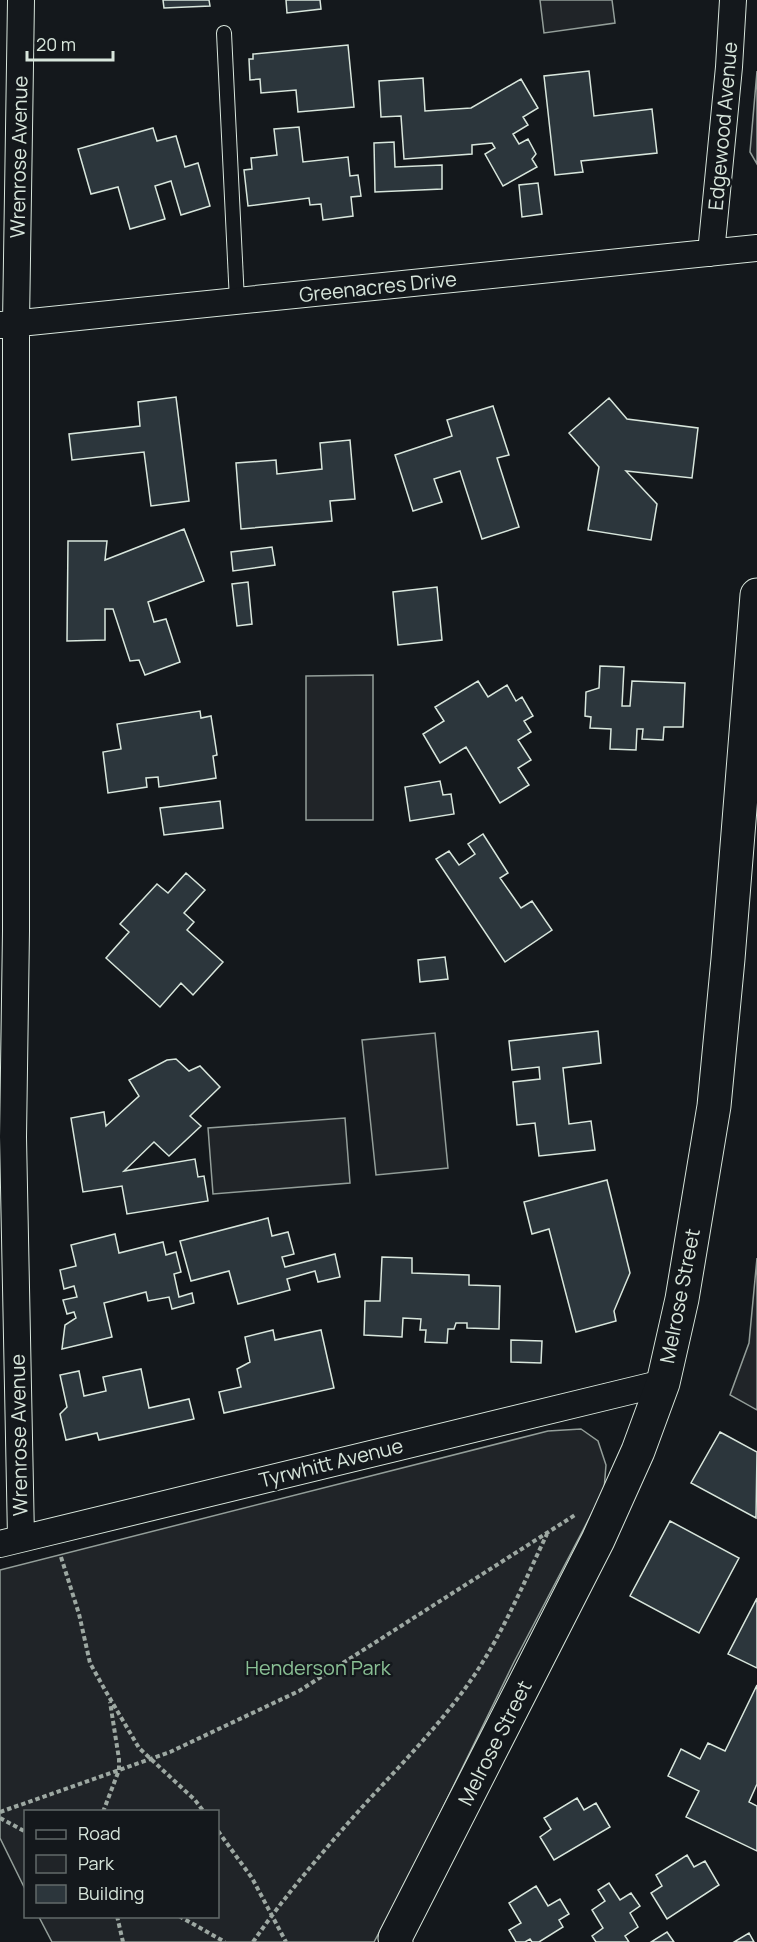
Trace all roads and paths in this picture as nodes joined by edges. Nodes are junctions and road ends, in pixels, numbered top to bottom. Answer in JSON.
{"nodes":[{"id":1,"x":21,"y":0,"type":"edge"},
{"id":2,"x":733,"y":0,"type":"edge"},
{"id":3,"x":224,"y":33,"type":"dead end"},
{"id":4,"x":757,"y":248,"type":"edge"},
{"id":5,"x":711,"y":253,"type":"junction"},
{"id":6,"x":237,"y":301,"type":"junction"},
{"id":7,"x":8,"y":324,"type":"edge"},
{"id":8,"x":757,"y":595,"type":"edge"},
{"id":9,"x":663,"y":1383,"type":"junction"},
{"id":10,"x":576,"y":1514,"type":"dead end"},
{"id":11,"x":53,"y":1531,"type":"junction"},
{"id":12,"x":548,"y":1532,"type":"junction"},
{"id":13,"x":11,"y":1541,"type":"edge"},
{"id":14,"x":109,"y":1698,"type":"junction"},
{"id":15,"x":119,"y":1770,"type":"junction"},
{"id":16,"x":104,"y":1810,"type":"edge"},
{"id":17,"x":202,"y":1810,"type":"edge"},
{"id":18,"x":0,"y":1812,"type":"edge"},
{"id":19,"x":0,"y":1818,"type":"edge"},
{"id":20,"x":24,"y":1831,"type":"edge"},
{"id":21,"x":219,"y":1832,"type":"edge"},
{"id":22,"x":272,"y":1914,"type":"junction"},
{"id":23,"x":117,"y":1918,"type":"edge"},
{"id":24,"x":181,"y":1918,"type":"edge"},
{"id":25,"x":393,"y":1941,"type":"edge"},
{"id":26,"x":123,"y":1942,"type":"edge"},
{"id":27,"x":225,"y":1942,"type":"edge"},
{"id":28,"x":253,"y":1942,"type":"edge"},
{"id":29,"x":286,"y":1942,"type":"edge"}],
"edges":[{"from":1,"to":7,"type":"street","name":"Wrenrose Avenue"},
{"from":2,"to":5,"type":"street","name":"Edgewood Avenue"},
{"from":3,"to":6,"type":"lane"},
{"from":4,"to":5,"type":"street","name":"Greenacres Drive"},
{"from":5,"to":6,"type":"street","name":"Greenacres Drive"},
{"from":6,"to":7,"type":"street","name":"Greenacres Drive"},
{"from":7,"to":13,"type":"street","name":"Wrenrose Avenue"},
{"from":8,"to":9,"type":"street","name":"Melrose Street"},
{"from":9,"to":11,"type":"street","name":"Tyrwhitt Avenue"},
{"from":9,"to":25,"type":"street","name":"Melrose Street"},
{"from":10,"to":12,"type":"path"},
{"from":11,"to":13,"type":"street","name":"Tyrwhitt Avenue"},
{"from":11,"to":14,"type":"path"},
{"from":12,"to":15,"type":"path"},
{"from":12,"to":22,"type":"path"},
{"from":14,"to":15,"type":"path"},
{"from":14,"to":17,"type":"path"},
{"from":15,"to":16,"type":"path"},
{"from":15,"to":18,"type":"path"},
{"from":19,"to":20,"type":"path"},
{"from":21,"to":22,"type":"path"},
{"from":22,"to":28,"type":"path"},
{"from":22,"to":29,"type":"path"},
{"from":23,"to":26,"type":"path"},
{"from":24,"to":27,"type":"path"}]}
